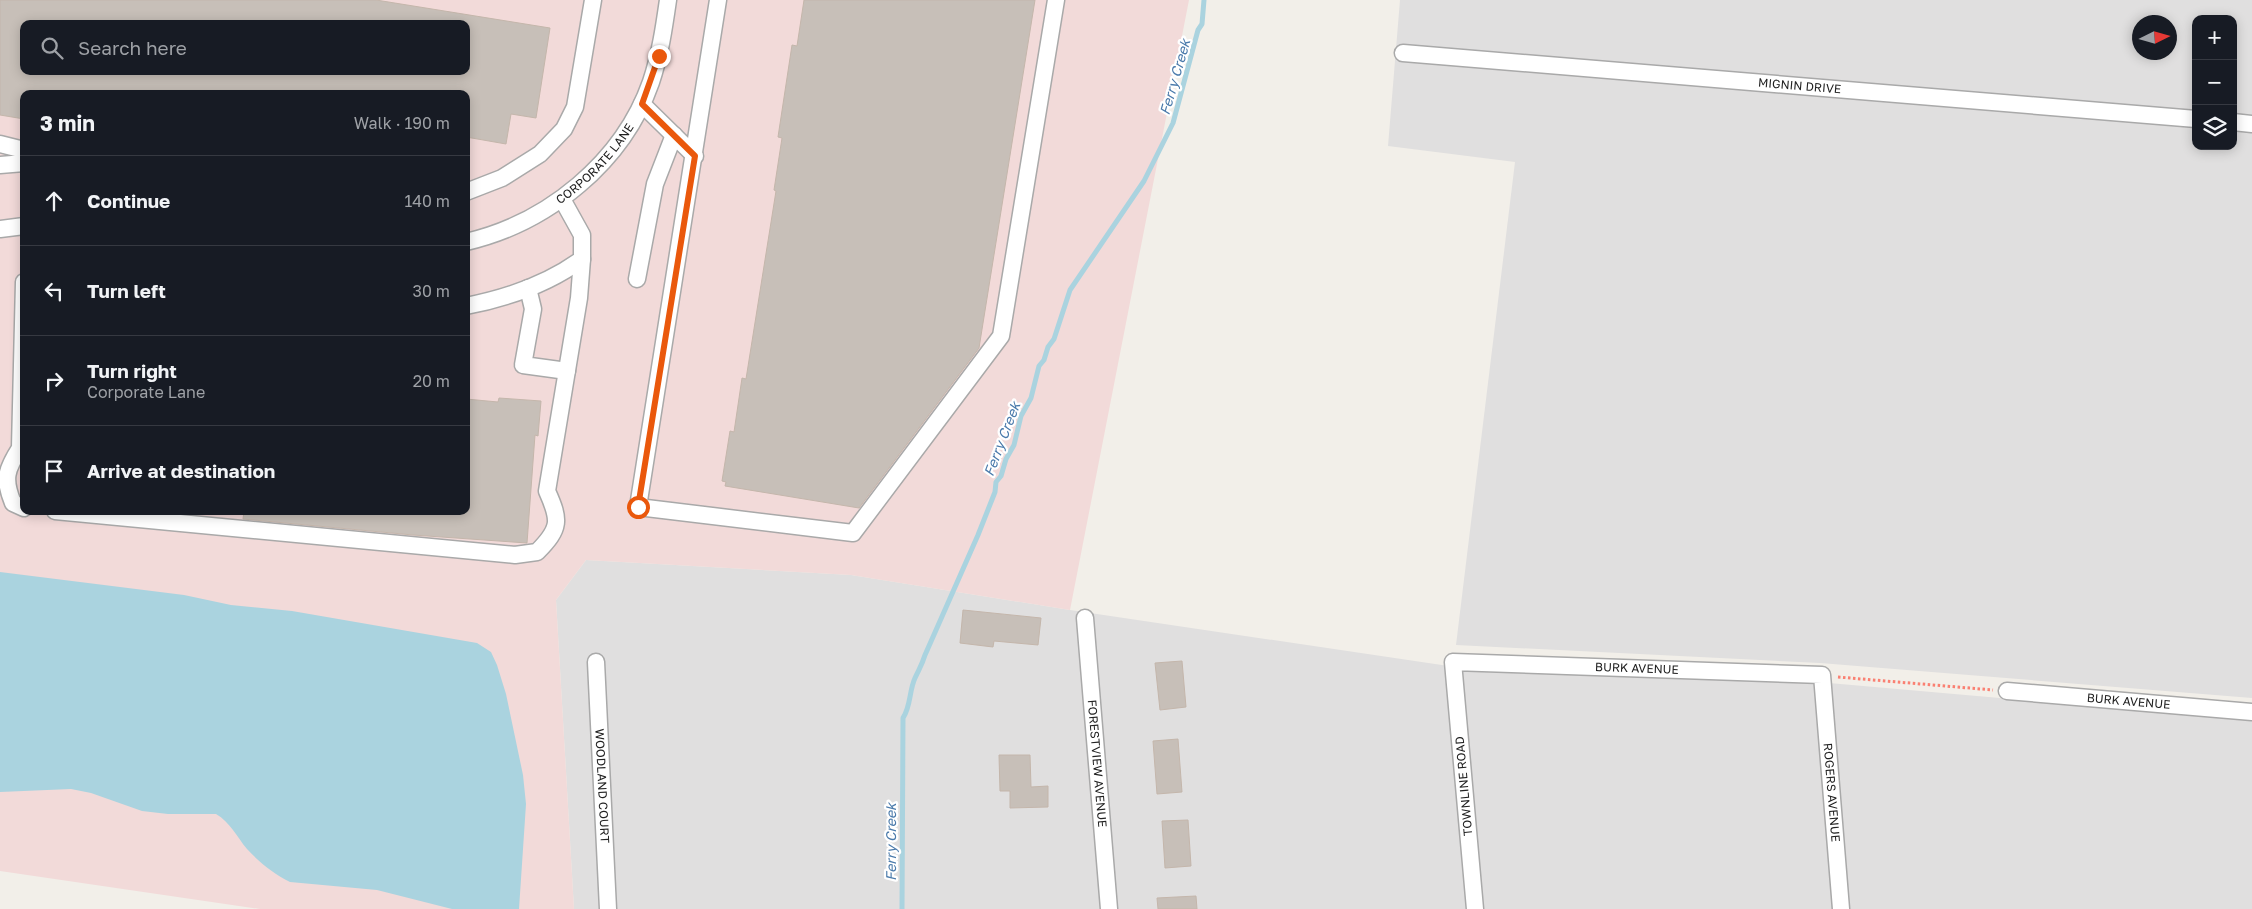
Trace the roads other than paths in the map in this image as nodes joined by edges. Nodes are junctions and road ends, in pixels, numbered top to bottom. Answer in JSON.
{"nodes":[{"id":1,"x":593,"y":0,"type":"edge"},
{"id":2,"x":668,"y":0,"type":"edge"},
{"id":3,"x":718,"y":0,"type":"edge"},
{"id":4,"x":1056,"y":0,"type":"edge"},
{"id":5,"x":1403,"y":54,"type":"dead end"},
{"id":6,"x":642,"y":104,"type":"junction"},
{"id":7,"x":2192,"y":119,"type":"edge"},
{"id":8,"x":2237,"y":122,"type":"edge"},
{"id":9,"x":2252,"y":124,"type":"edge"},
{"id":10,"x":674,"y":136,"type":"junction"},
{"id":11,"x":0,"y":144,"type":"edge"},
{"id":12,"x":20,"y":149,"type":"edge"},
{"id":13,"x":695,"y":156,"type":"junction"},
{"id":14,"x":20,"y":163,"type":"edge"},
{"id":15,"x":0,"y":165,"type":"edge"},
{"id":16,"x":470,"y":190,"type":"edge"},
{"id":17,"x":562,"y":199,"type":"junction"},
{"id":18,"x":20,"y":227,"type":"edge"},
{"id":19,"x":0,"y":230,"type":"edge"},
{"id":20,"x":470,"y":241,"type":"edge"},
{"id":21,"x":582,"y":259,"type":"junction"},
{"id":22,"x":637,"y":279,"type":"dead end"},
{"id":23,"x":528,"y":288,"type":"junction"},
{"id":24,"x":470,"y":305,"type":"edge"},
{"id":25,"x":567,"y":371,"type":"junction"},
{"id":26,"x":20,"y":448,"type":"edge"},
{"id":27,"x":20,"y":506,"type":"edge"},
{"id":28,"x":98,"y":515,"type":"edge"},
{"id":29,"x":1085,"y":618,"type":"dead end"},
{"id":30,"x":596,"y":662,"type":"dead end"},
{"id":31,"x":1453,"y":662,"type":"joint"},
{"id":32,"x":1822,"y":675,"type":"joint"},
{"id":33,"x":2007,"y":691,"type":"road end"},
{"id":34,"x":2252,"y":712,"type":"edge"},
{"id":35,"x":608,"y":909,"type":"edge"},
{"id":36,"x":1109,"y":909,"type":"edge"},
{"id":37,"x":1475,"y":909,"type":"edge"},
{"id":38,"x":1841,"y":909,"type":"edge"}],
"edges":[{"from":1,"to":16,"type":"street"},
{"from":2,"to":6,"type":"street","name":"CORPORATE LANE"},
{"from":3,"to":13,"type":"street"},
{"from":4,"to":13,"type":"street"},
{"from":5,"to":7,"type":"street","name":"MIGNIN DRIVE"},
{"from":6,"to":10,"type":"street"},
{"from":6,"to":17,"type":"street","name":"CORPORATE LANE"},
{"from":8,"to":9,"type":"street"},
{"from":10,"to":13,"type":"street"},
{"from":10,"to":22,"type":"street"},
{"from":11,"to":12,"type":"street"},
{"from":14,"to":15,"type":"street"},
{"from":17,"to":20,"type":"street","name":"CORPORATE LANE"},
{"from":17,"to":21,"type":"street"},
{"from":18,"to":19,"type":"street"},
{"from":21,"to":23,"type":"street"},
{"from":21,"to":25,"type":"street"},
{"from":23,"to":24,"type":"street"},
{"from":23,"to":25,"type":"street"},
{"from":25,"to":28,"type":"street"},
{"from":26,"to":27,"type":"street"},
{"from":29,"to":36,"type":"street","name":"FORESTVIEW AVENUE"},
{"from":30,"to":35,"type":"street","name":"WOODLAND COURT"},
{"from":31,"to":32,"type":"street","name":"BURK AVENUE"},
{"from":31,"to":37,"type":"street","name":"TOWNLINE ROAD"},
{"from":32,"to":38,"type":"street","name":"ROGERS AVENUE"},
{"from":33,"to":34,"type":"street","name":"BURK AVENUE"}]}
